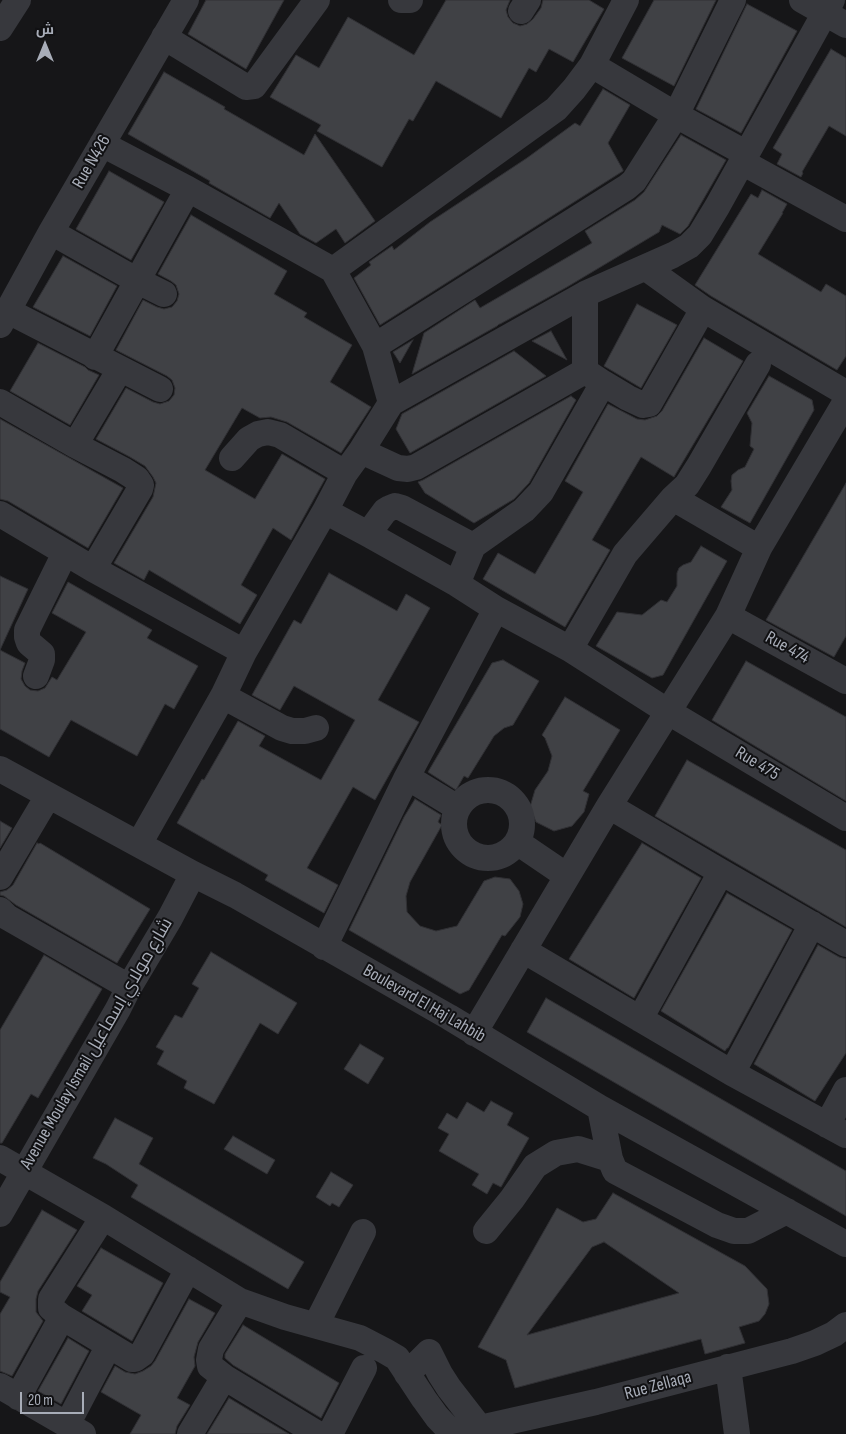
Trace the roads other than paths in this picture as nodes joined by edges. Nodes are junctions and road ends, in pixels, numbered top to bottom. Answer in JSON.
{"nodes":[{"id":1,"x":18,"y":0,"type":"edge"},
{"id":2,"x":186,"y":0,"type":"edge"},
{"id":3,"x":317,"y":0,"type":"edge"},
{"id":4,"x":401,"y":0,"type":"edge"},
{"id":5,"x":410,"y":0,"type":"edge"},
{"id":6,"x":626,"y":0,"type":"edge"},
{"id":7,"x":734,"y":0,"type":"edge"},
{"id":8,"x":802,"y":0,"type":"edge"},
{"id":9,"x":834,"y":13,"type":"edge"},
{"id":10,"x":0,"y":28,"type":"edge"},
{"id":11,"x":164,"y":37,"type":"junction"},
{"id":12,"x":592,"y":65,"type":"junction"},
{"id":13,"x":676,"y":114,"type":"junction"},
{"id":14,"x":102,"y":144,"type":"junction"},
{"id":15,"x":744,"y":158,"type":"junction"},
{"id":16,"x":188,"y":190,"type":"junction"},
{"id":17,"x":846,"y":218,"type":"edge"},
{"id":18,"x":51,"y":232,"type":"junction"},
{"id":19,"x":646,"y":268,"type":"junction"},
{"id":20,"x":333,"y":270,"type":"junction"},
{"id":21,"x":138,"y":281,"type":"junction"},
{"id":22,"x":164,"y":294,"type":"dead end"},
{"id":23,"x":585,"y":294,"type":"junction"},
{"id":24,"x":704,"y":310,"type":"junction"},
{"id":25,"x":4,"y":318,"type":"edge"},
{"id":26,"x":375,"y":346,"type":"junction"},
{"id":27,"x":95,"y":357,"type":"junction"},
{"id":28,"x":758,"y":364,"type":"dead end"},
{"id":29,"x":120,"y":369,"type":"junction"},
{"id":30,"x":594,"y":377,"type":"junction"},
{"id":31,"x":160,"y":389,"type":"dead end"},
{"id":32,"x":846,"y":393,"type":"edge"},
{"id":33,"x":846,"y":401,"type":"edge"},
{"id":34,"x":0,"y":402,"type":"edge"},
{"id":35,"x":391,"y":403,"type":"junction"},
{"id":36,"x":74,"y":444,"type":"junction"},
{"id":37,"x":361,"y":450,"type":"junction"},
{"id":38,"x":232,"y":458,"type":"dead end"},
{"id":39,"x":345,"y":473,"type":"junction"},
{"id":40,"x":673,"y":498,"type":"junction"},
{"id":41,"x":325,"y":511,"type":"junction"},
{"id":42,"x":0,"y":514,"type":"edge"},
{"id":43,"x":368,"y":534,"type":"junction"},
{"id":44,"x":473,"y":546,"type":"junction"},
{"id":45,"x":759,"y":548,"type":"junction"},
{"id":46,"x":65,"y":553,"type":"junction"},
{"id":47,"x":93,"y":569,"type":"junction"},
{"id":48,"x":457,"y":584,"type":"junction"},
{"id":49,"x":496,"y":608,"type":"junction"},
{"id":50,"x":728,"y":616,"type":"junction"},
{"id":51,"x":570,"y":649,"type":"junction"},
{"id":52,"x":244,"y":652,"type":"junction"},
{"id":53,"x":844,"y":675,"type":"edge"},
{"id":54,"x":36,"y":676,"type":"dead end"},
{"id":55,"x":223,"y":696,"type":"junction"},
{"id":56,"x":667,"y":711,"type":"junction"},
{"id":57,"x":316,"y":728,"type":"dead end"},
{"id":58,"x":0,"y":769,"type":"edge"},
{"id":59,"x":407,"y":777,"type":"junction"},
{"id":60,"x":48,"y":796,"type":"junction"},
{"id":61,"x":609,"y":806,"type":"junction"},
{"id":62,"x":458,"y":808,"type":"junction"},
{"id":63,"x":846,"y":818,"type":"edge"},
{"id":64,"x":517,"y":842,"type":"junction"},
{"id":65,"x":139,"y":844,"type":"junction"},
{"id":66,"x":720,"y":872,"type":"junction"},
{"id":67,"x":193,"y":874,"type":"junction"},
{"id":68,"x":567,"y":876,"type":"junction"},
{"id":69,"x":0,"y":877,"type":"edge"},
{"id":70,"x":0,"y":910,"type":"edge"},
{"id":71,"x":812,"y":924,"type":"junction"},
{"id":72,"x":846,"y":944,"type":"edge"},
{"id":73,"x":324,"y":947,"type":"junction"},
{"id":74,"x":523,"y":950,"type":"junction"},
{"id":75,"x":129,"y":987,"type":"junction"},
{"id":76,"x":640,"y":1020,"type":"junction"},
{"id":77,"x":474,"y":1033,"type":"junction"},
{"id":78,"x":732,"y":1073,"type":"junction"},
{"id":79,"x":846,"y":1090,"type":"edge"},
{"id":80,"x":600,"y":1108,"type":"junction"},
{"id":81,"x":836,"y":1130,"type":"edge"},
{"id":82,"x":0,"y":1158,"type":"edge"},
{"id":83,"x":610,"y":1159,"type":"junction"},
{"id":84,"x":24,"y":1172,"type":"junction"},
{"id":85,"x":787,"y":1211,"type":"junction"},
{"id":86,"x":0,"y":1214,"type":"edge"},
{"id":87,"x":102,"y":1217,"type":"junction"},
{"id":88,"x":486,"y":1230,"type":"dead end"},
{"id":89,"x":363,"y":1232,"type":"dead end"},
{"id":90,"x":846,"y":1244,"type":"edge"},
{"id":91,"x":188,"y":1269,"type":"junction"},
{"id":92,"x":240,"y":1301,"type":"junction"},
{"id":93,"x":62,"y":1317,"type":"junction"},
{"id":94,"x":316,"y":1325,"type":"junction"},
{"id":95,"x":846,"y":1325,"type":"edge"},
{"id":96,"x":109,"y":1345,"type":"junction"},
{"id":97,"x":728,"y":1367,"type":"junction"},
{"id":98,"x":364,"y":1368,"type":"dead end"},
{"id":99,"x":407,"y":1374,"type":"junction"},
{"id":100,"x":224,"y":1377,"type":"junction"},
{"id":101,"x":9,"y":1391,"type":"edge"},
{"id":102,"x":75,"y":1430,"type":"edge"},
{"id":103,"x":472,"y":1431,"type":"edge"},
{"id":104,"x":190,"y":1434,"type":"edge"},
{"id":105,"x":318,"y":1434,"type":"edge"},
{"id":106,"x":330,"y":1434,"type":"edge"},
{"id":107,"x":453,"y":1434,"type":"edge"},
{"id":108,"x":737,"y":1434,"type":"edge"}],
"edges":[{"from":1,"to":10,"type":"street"},
{"from":2,"to":11,"type":"street","name":"Rue N426"},
{"from":3,"to":11,"type":"street"},
{"from":4,"to":5,"type":"street"},
{"from":6,"to":12,"type":"street"},
{"from":7,"to":13,"type":"street"},
{"from":8,"to":9,"type":"street"},
{"from":9,"to":15,"type":"street"},
{"from":11,"to":14,"type":"street","name":"Rue N426"},
{"from":12,"to":13,"type":"street"},
{"from":12,"to":20,"type":"street"},
{"from":13,"to":15,"type":"street"},
{"from":13,"to":26,"type":"street"},
{"from":14,"to":16,"type":"street"},
{"from":14,"to":18,"type":"street","name":"Rue N426"},
{"from":15,"to":17,"type":"street"},
{"from":15,"to":19,"type":"street"},
{"from":16,"to":20,"type":"street"},
{"from":16,"to":21,"type":"street"},
{"from":18,"to":21,"type":"street"},
{"from":18,"to":25,"type":"street","name":"Rue N426"},
{"from":19,"to":23,"type":"street"},
{"from":19,"to":24,"type":"street"},
{"from":20,"to":26,"type":"street"},
{"from":21,"to":22,"type":"street"},
{"from":21,"to":27,"type":"street"},
{"from":23,"to":30,"type":"street"},
{"from":23,"to":35,"type":"street"},
{"from":24,"to":30,"type":"street"},
{"from":24,"to":32,"type":"street"},
{"from":25,"to":27,"type":"street"},
{"from":26,"to":35,"type":"street"},
{"from":27,"to":29,"type":"street"},
{"from":28,"to":40,"type":"street"},
{"from":29,"to":31,"type":"street"},
{"from":29,"to":36,"type":"street"},
{"from":30,"to":37,"type":"street"},
{"from":30,"to":44,"type":"street"},
{"from":33,"to":45,"type":"street"},
{"from":34,"to":36,"type":"street"},
{"from":35,"to":37,"type":"street"},
{"from":36,"to":47,"type":"street"},
{"from":37,"to":39,"type":"street"},
{"from":38,"to":39,"type":"street"},
{"from":39,"to":41,"type":"street"},
{"from":40,"to":45,"type":"street"},
{"from":40,"to":51,"type":"street"},
{"from":41,"to":43,"type":"street","name":"Rue 475"},
{"from":41,"to":52,"type":"street"},
{"from":42,"to":46,"type":"street"},
{"from":43,"to":44,"type":"street"},
{"from":43,"to":48,"type":"street","name":"Rue 475"},
{"from":44,"to":48,"type":"street"},
{"from":45,"to":50,"type":"street"},
{"from":46,"to":47,"type":"street"},
{"from":46,"to":54,"type":"street"},
{"from":47,"to":52,"type":"street"},
{"from":48,"to":49,"type":"street","name":"Rue 475"},
{"from":49,"to":51,"type":"street","name":"Rue 475"},
{"from":49,"to":59,"type":"street"},
{"from":50,"to":53,"type":"street","name":"Rue 474"},
{"from":50,"to":56,"type":"street"},
{"from":51,"to":56,"type":"street","name":"Rue 475"},
{"from":52,"to":55,"type":"street"},
{"from":55,"to":57,"type":"street"},
{"from":55,"to":65,"type":"street"},
{"from":56,"to":61,"type":"street"},
{"from":56,"to":63,"type":"street","name":"Rue 475"},
{"from":58,"to":60,"type":"street","name":"Boulevard El Haj Lahbib"},
{"from":59,"to":62,"type":"street"},
{"from":59,"to":73,"type":"street"},
{"from":60,"to":65,"type":"street","name":"Boulevard El Haj Lahbib"},
{"from":60,"to":69,"type":"street"},
{"from":61,"to":66,"type":"street"},
{"from":61,"to":68,"type":"street"},
{"from":62,"to":64,"type":"street"},
{"from":62,"to":64,"type":"street"},
{"from":64,"to":68,"type":"street"},
{"from":65,"to":67,"type":"street","name":"Boulevard El Haj Lahbib"},
{"from":66,"to":71,"type":"street"},
{"from":66,"to":76,"type":"street"},
{"from":67,"to":73,"type":"street","name":"Boulevard El Haj Lahbib"},
{"from":67,"to":75,"type":"street","name":"Avenue Moulay Ismail شارع مولاي إسماعيل"},
{"from":68,"to":74,"type":"street"},
{"from":70,"to":75,"type":"street"},
{"from":71,"to":72,"type":"street"},
{"from":71,"to":78,"type":"street"},
{"from":73,"to":77,"type":"street","name":"Boulevard El Haj Lahbib"},
{"from":74,"to":76,"type":"street"},
{"from":74,"to":77,"type":"street"},
{"from":75,"to":84,"type":"street","name":"Avenue Moulay Ismail شارع مولاي إسماعيل"},
{"from":76,"to":78,"type":"street"},
{"from":77,"to":80,"type":"street","name":"Boulevard El Haj Lahbib"},
{"from":78,"to":81,"type":"street"},
{"from":79,"to":81,"type":"street"},
{"from":80,"to":83,"type":"street"},
{"from":80,"to":85,"type":"street","name":"Boulevard El Haj Lahbib"},
{"from":82,"to":84,"type":"street"},
{"from":83,"to":85,"type":"street"},
{"from":83,"to":88,"type":"street"},
{"from":84,"to":86,"type":"street","name":"Avenue Moulay Ismail شارع مولاي إسماعيل"},
{"from":84,"to":87,"type":"street"},
{"from":85,"to":90,"type":"street","name":"Boulevard El Haj Lahbib"},
{"from":87,"to":91,"type":"street"},
{"from":87,"to":93,"type":"street"},
{"from":89,"to":94,"type":"street"},
{"from":91,"to":92,"type":"street"},
{"from":91,"to":96,"type":"street"},
{"from":92,"to":94,"type":"street"},
{"from":92,"to":100,"type":"street"},
{"from":93,"to":96,"type":"street"},
{"from":93,"to":101,"type":"street"},
{"from":94,"to":99,"type":"street"},
{"from":95,"to":97,"type":"street","name":"Rue Zellaqa"},
{"from":96,"to":102,"type":"street"},
{"from":97,"to":103,"type":"street","name":"Rue Zellaqa"},
{"from":97,"to":108,"type":"street"},
{"from":98,"to":106,"type":"street"},
{"from":99,"to":103,"type":"street"},
{"from":99,"to":107,"type":"street"},
{"from":100,"to":104,"type":"street"},
{"from":100,"to":105,"type":"street"},
{"from":101,"to":102,"type":"street"}]}
